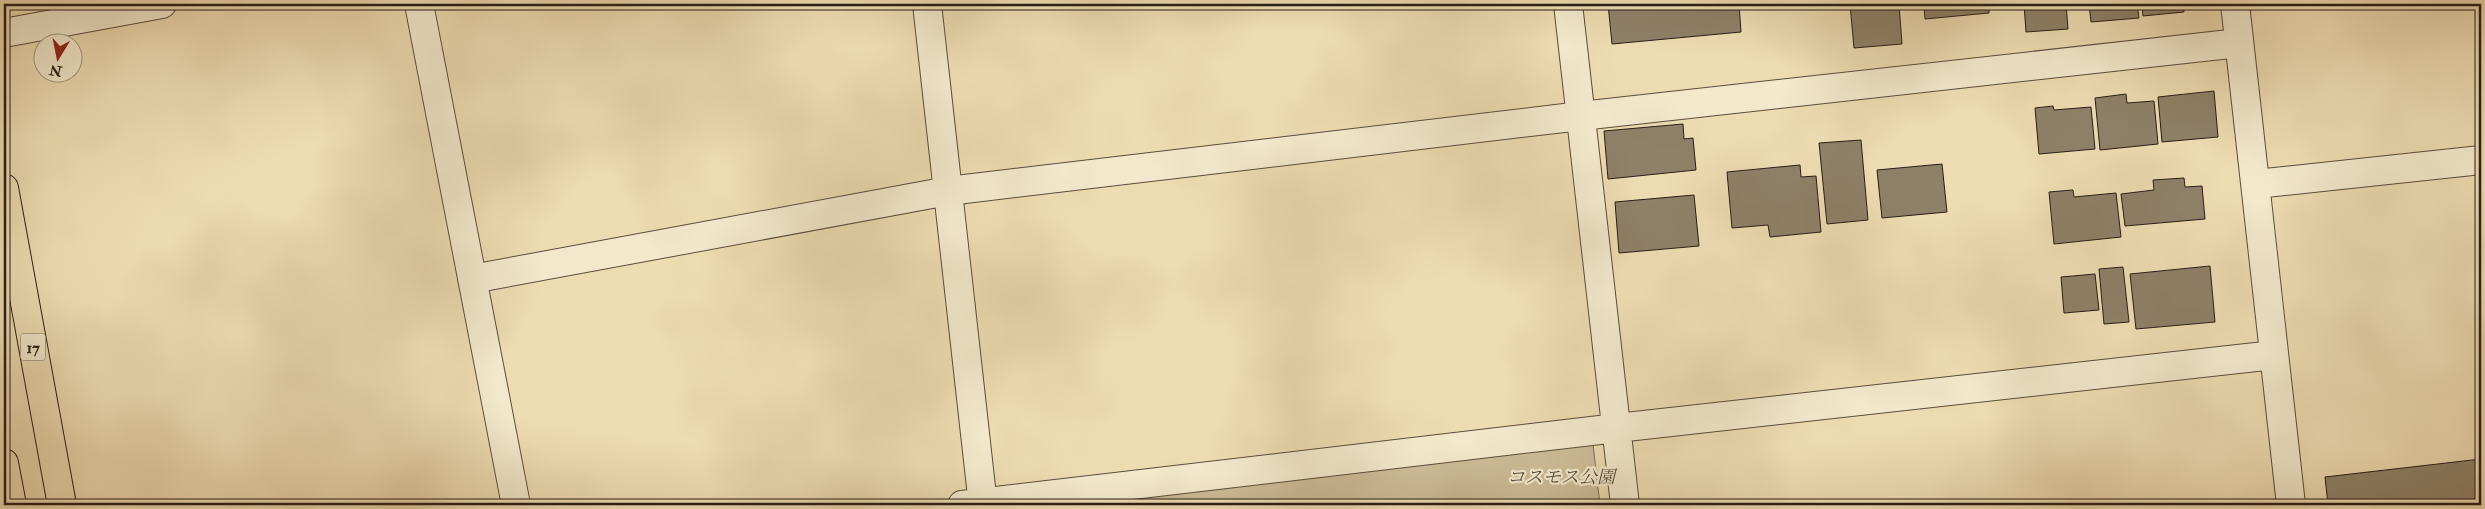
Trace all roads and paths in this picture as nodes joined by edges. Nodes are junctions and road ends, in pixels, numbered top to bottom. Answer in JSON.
{"nodes":[{"id":1,"x":162,"y":4,"type":"edge"},
{"id":2,"x":419,"y":4,"type":"edge"},
{"id":3,"x":926,"y":4,"type":"edge"},
{"id":4,"x":1568,"y":4,"type":"edge"},
{"id":5,"x":2235,"y":4,"type":"edge"},
{"id":6,"x":4,"y":34,"type":"edge"},
{"id":7,"x":2239,"y":43,"type":"junction"},
{"id":8,"x":1581,"y":116,"type":"junction"},
{"id":9,"x":2481,"y":160,"type":"edge"},
{"id":10,"x":2256,"y":184,"type":"junction"},
{"id":11,"x":4,"y":188,"type":"edge"},
{"id":12,"x":948,"y":191,"type":"junction"},
{"id":13,"x":472,"y":279,"type":"junction"},
{"id":14,"x":2274,"y":355,"type":"junction"},
{"id":15,"x":1617,"y":428,"type":"junction"},
{"id":16,"x":4,"y":463,"type":"edge"},
{"id":17,"x":976,"y":504,"type":"edge"},
{"id":18,"x":12,"y":505,"type":"edge"},
{"id":19,"x":62,"y":505,"type":"edge"},
{"id":20,"x":516,"y":505,"type":"edge"},
{"id":21,"x":1626,"y":505,"type":"edge"},
{"id":22,"x":2291,"y":505,"type":"edge"}],
"edges":[{"from":1,"to":6,"type":"street"},
{"from":2,"to":13,"type":"street"},
{"from":3,"to":12,"type":"street"},
{"from":4,"to":8,"type":"street"},
{"from":5,"to":7,"type":"street"},
{"from":7,"to":8,"type":"street"},
{"from":7,"to":10,"type":"street"},
{"from":8,"to":12,"type":"street"},
{"from":8,"to":15,"type":"street"},
{"from":9,"to":10,"type":"street"},
{"from":10,"to":14,"type":"street"},
{"from":11,"to":19,"type":"highway","number":"17"},
{"from":12,"to":13,"type":"street"},
{"from":12,"to":17,"type":"street"},
{"from":13,"to":20,"type":"street"},
{"from":14,"to":15,"type":"street"},
{"from":14,"to":22,"type":"street"},
{"from":15,"to":17,"type":"street"},
{"from":15,"to":21,"type":"street"},
{"from":16,"to":18,"type":"highway"}]}
